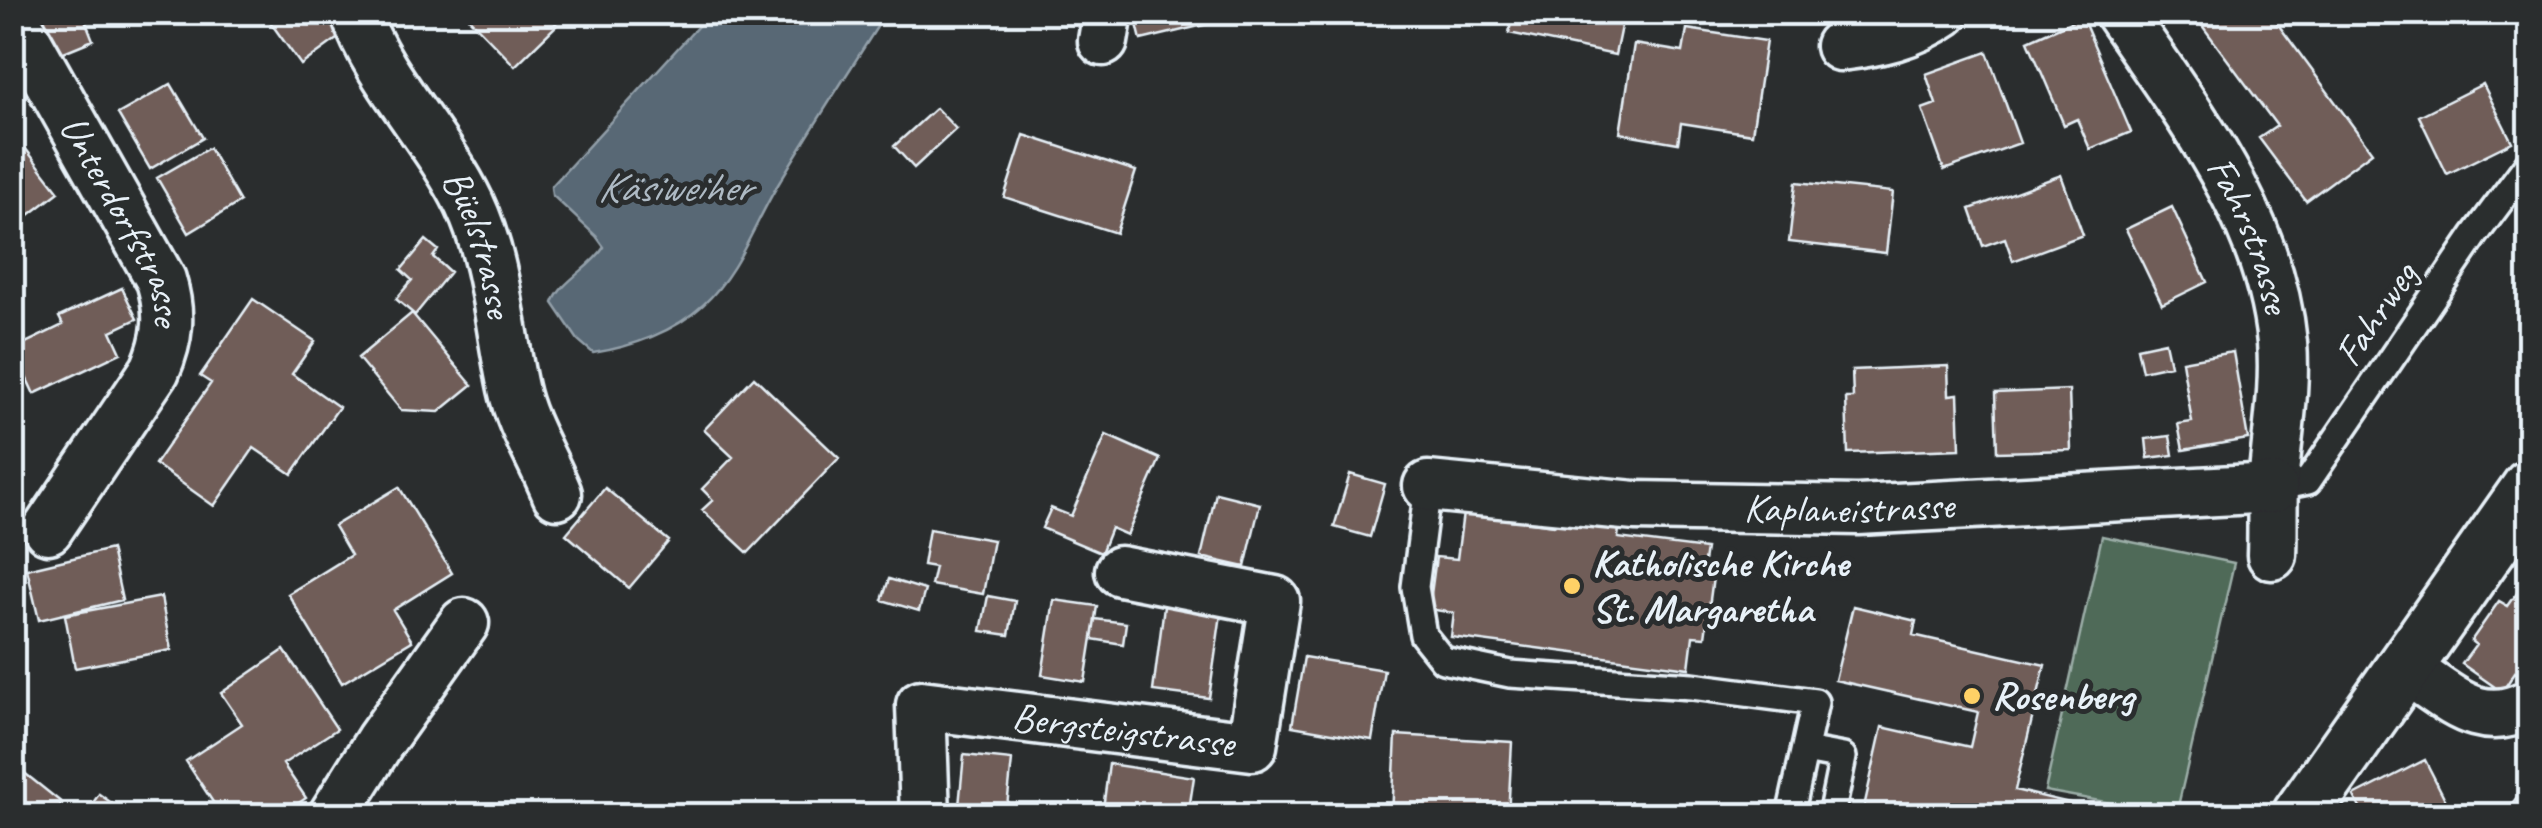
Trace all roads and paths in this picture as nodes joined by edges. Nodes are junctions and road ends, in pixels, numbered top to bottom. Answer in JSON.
{"nodes":[{"id":1,"x":355,"y":12,"type":"edge"},
{"id":2,"x":1944,"y":12,"type":"edge"},
{"id":3,"x":2118,"y":12,"type":"edge"},
{"id":4,"x":12,"y":15,"type":"edge"},
{"id":5,"x":1840,"y":46,"type":"dead end"},
{"id":6,"x":2530,"y":161,"type":"edge"},
{"id":7,"x":1428,"y":486,"type":"joint"},
{"id":8,"x":2273,"y":488,"type":"junction"},
{"id":9,"x":2530,"y":488,"type":"edge"},
{"id":10,"x":556,"y":494,"type":"dead end"},
{"id":11,"x":48,"y":529,"type":"dead end"},
{"id":12,"x":2272,"y":555,"type":"dead end"},
{"id":13,"x":1120,"y":571,"type":"dead end"},
{"id":14,"x":464,"y":623,"type":"dead end"},
{"id":15,"x":2406,"y":668,"type":"junction"},
{"id":16,"x":2530,"y":704,"type":"edge"},
{"id":17,"x":1804,"y":750,"type":"junction"},
{"id":18,"x":333,"y":816,"type":"edge"},
{"id":19,"x":925,"y":816,"type":"edge"},
{"id":20,"x":1790,"y":816,"type":"edge"},
{"id":21,"x":1831,"y":816,"type":"edge"},
{"id":22,"x":2300,"y":816,"type":"edge"}],
"edges":[{"from":1,"to":10,"type":"street","name":"Büelstrasse"},
{"from":2,"to":5,"type":"street"},
{"from":3,"to":8,"type":"street","name":"Fahrstrasse"},
{"from":4,"to":11,"type":"street","name":"Unterdorfstrasse"},
{"from":6,"to":8,"type":"lane","name":"Fahrweg"},
{"from":7,"to":8,"type":"street","name":"Kaplaneistrasse"},
{"from":7,"to":17,"type":"lane"},
{"from":8,"to":12,"type":"street","name":"Fahrstrasse"},
{"from":9,"to":15,"type":"street"},
{"from":13,"to":19,"type":"street","name":"Bergsteigstrasse"},
{"from":14,"to":18,"type":"street"},
{"from":15,"to":16,"type":"street"},
{"from":15,"to":22,"type":"street"},
{"from":17,"to":20,"type":"lane"},
{"from":17,"to":21,"type":"lane"}]}
